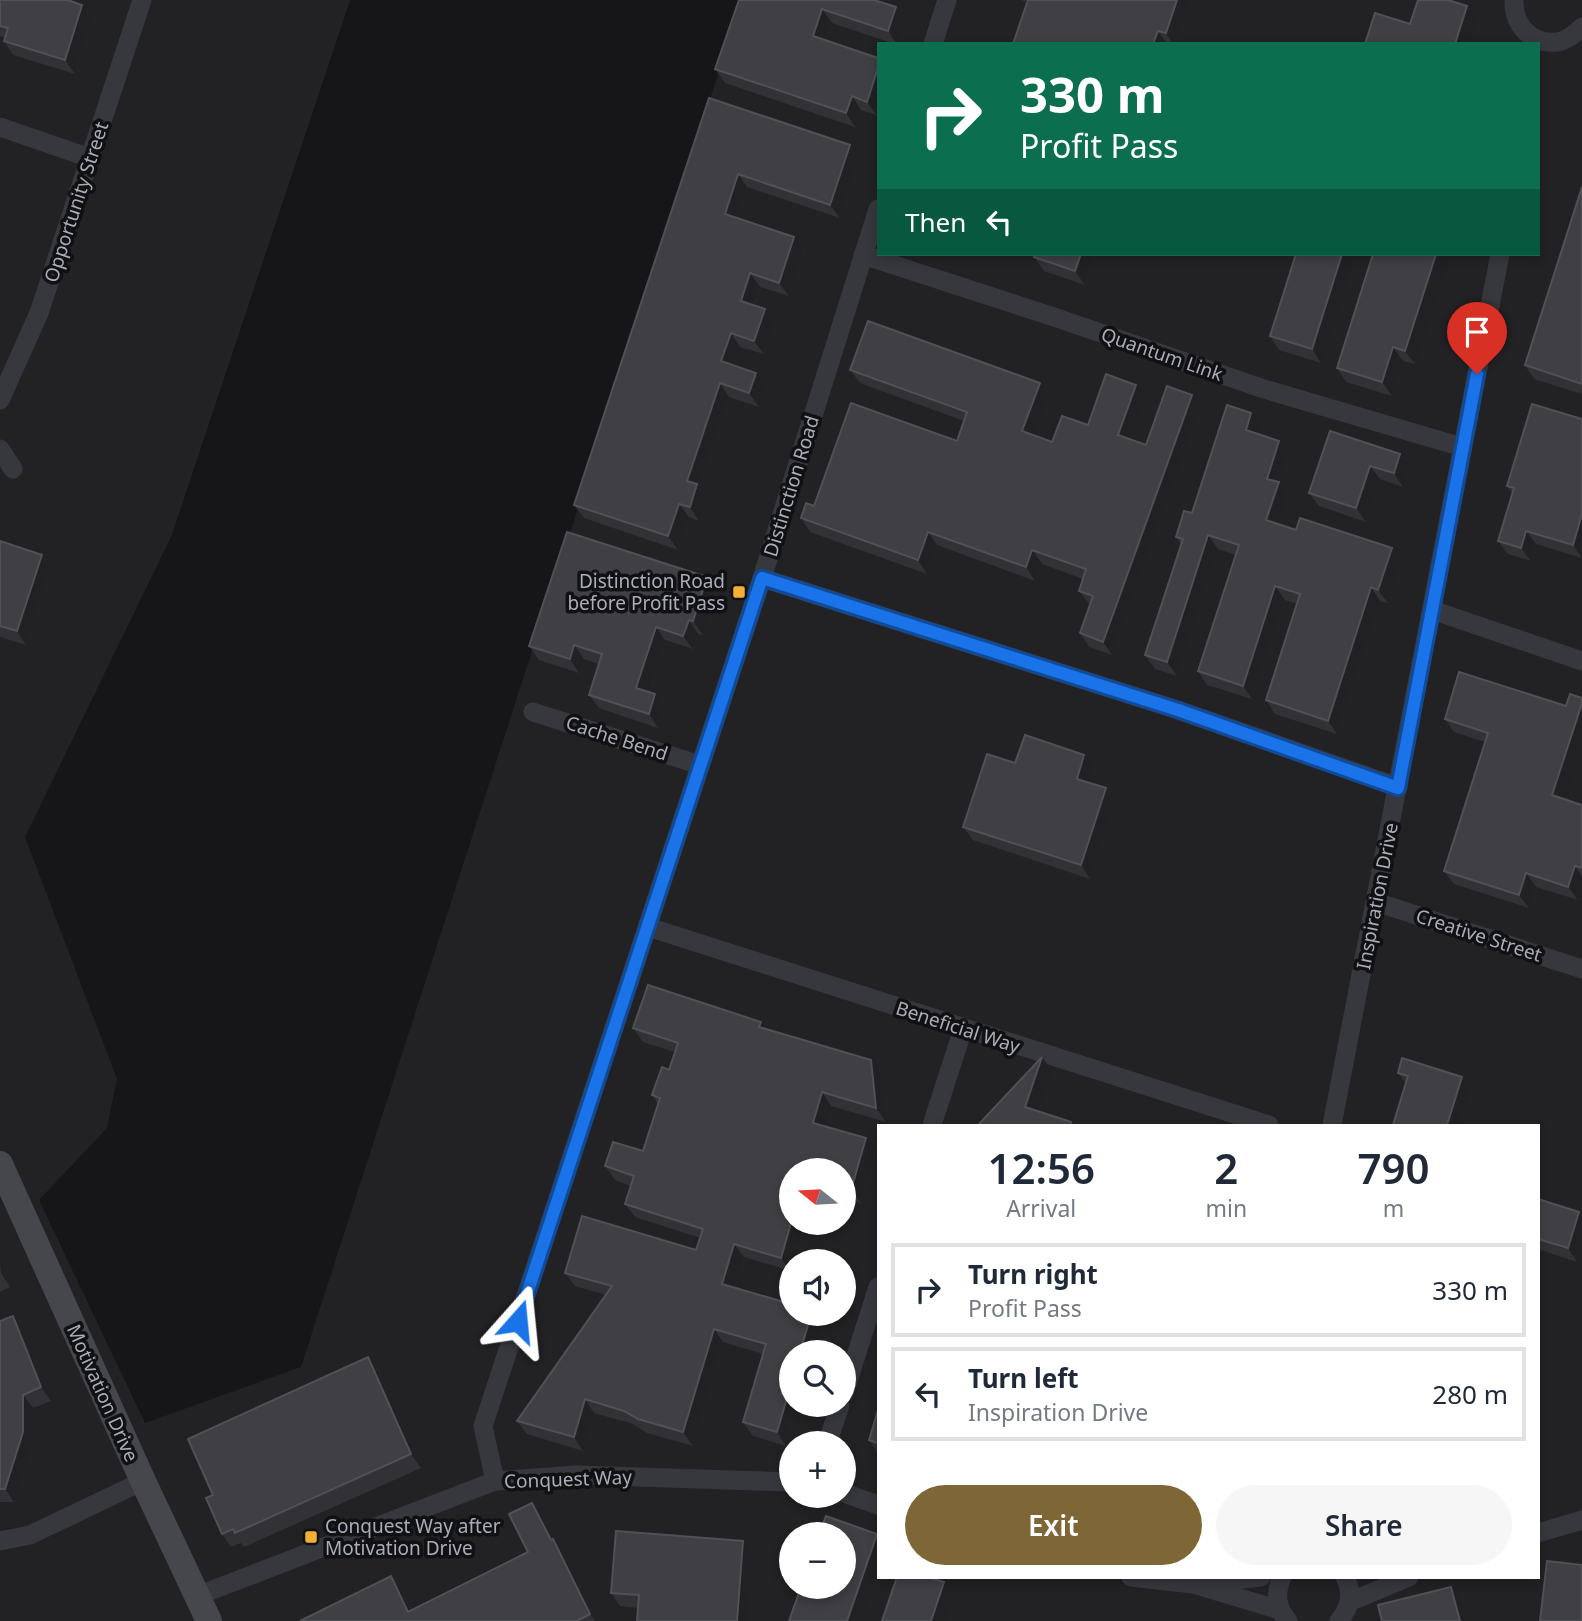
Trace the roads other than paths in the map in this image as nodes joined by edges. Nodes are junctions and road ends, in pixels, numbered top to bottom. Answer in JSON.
{"nodes":[{"id":1,"x":142,"y":0,"type":"edge"},
{"id":2,"x":947,"y":0,"type":"edge"},
{"id":3,"x":1514,"y":0,"type":"edge"},
{"id":4,"x":1582,"y":27,"type":"edge"},
{"id":5,"x":1542,"y":41,"type":"junction"},
{"id":6,"x":934,"y":42,"type":"edge"},
{"id":7,"x":1540,"y":51,"type":"edge"},
{"id":8,"x":0,"y":127,"type":"edge"},
{"id":9,"x":90,"y":158,"type":"junction"},
{"id":10,"x":877,"y":212,"type":"edge"},
{"id":11,"x":863,"y":255,"type":"junction"},
{"id":12,"x":1500,"y":256,"type":"edge"},
{"id":13,"x":0,"y":400,"type":"edge"},
{"id":14,"x":1462,"y":447,"type":"junction"},
{"id":15,"x":0,"y":449,"type":"edge"},
{"id":16,"x":13,"y":469,"type":"dead end"},
{"id":17,"x":762,"y":578,"type":"junction"},
{"id":18,"x":1432,"y":610,"type":"junction"},
{"id":19,"x":1582,"y":661,"type":"edge"},
{"id":20,"x":533,"y":712,"type":"dead end"},
{"id":21,"x":700,"y":765,"type":"junction"},
{"id":22,"x":1398,"y":788,"type":"junction"},
{"id":23,"x":1376,"y":902,"type":"junction"},
{"id":24,"x":648,"y":927,"type":"junction"},
{"id":25,"x":1582,"y":969,"type":"edge"},
{"id":26,"x":963,"y":1029,"type":"junction"},
{"id":27,"x":932,"y":1124,"type":"edge"},
{"id":28,"x":1266,"y":1124,"type":"edge"},
{"id":29,"x":1332,"y":1124,"type":"edge"},
{"id":30,"x":0,"y":1164,"type":"edge"},
{"id":31,"x":877,"y":1290,"type":"edge"},
{"id":32,"x":856,"y":1356,"type":"edge"},
{"id":33,"x":143,"y":1481,"type":"junction"},
{"id":34,"x":495,"y":1481,"type":"junction"},
{"id":35,"x":779,"y":1482,"type":"edge"},
{"id":36,"x":856,"y":1498,"type":"edge"},
{"id":37,"x":877,"y":1506,"type":"edge"},
{"id":38,"x":1582,"y":1520,"type":"edge"},
{"id":39,"x":1540,"y":1533,"type":"edge"},
{"id":40,"x":0,"y":1541,"type":"edge"},
{"id":41,"x":1149,"y":1579,"type":"edge"},
{"id":42,"x":1242,"y":1579,"type":"edge"},
{"id":43,"x":1281,"y":1579,"type":"edge"},
{"id":44,"x":1346,"y":1579,"type":"edge"},
{"id":45,"x":1403,"y":1579,"type":"edge"},
{"id":46,"x":1193,"y":1584,"type":"junction"},
{"id":47,"x":197,"y":1596,"type":"junction"},
{"id":48,"x":1284,"y":1616,"type":"edge"},
{"id":49,"x":1343,"y":1616,"type":"edge"},
{"id":50,"x":209,"y":1621,"type":"edge"}],
"edges":[{"from":1,"to":9,"type":"street","name":"Opportunity Street"},
{"from":2,"to":6,"type":"street"},
{"from":3,"to":5,"type":"street"},
{"from":4,"to":5,"type":"street"},
{"from":5,"to":7,"type":"street"},
{"from":8,"to":9,"type":"street"},
{"from":9,"to":13,"type":"street","name":"Opportunity Street"},
{"from":10,"to":11,"type":"street","name":"Distinction Road"},
{"from":11,"to":14,"type":"street","name":"Quantum Link"},
{"from":11,"to":17,"type":"street","name":"Distinction Road"},
{"from":12,"to":14,"type":"street","name":"Inspiration Drive"},
{"from":14,"to":18,"type":"street","name":"Inspiration Drive"},
{"from":15,"to":16,"type":"street"},
{"from":17,"to":21,"type":"street","name":"Distinction Road"},
{"from":17,"to":22,"type":"street"},
{"from":18,"to":19,"type":"street"},
{"from":18,"to":22,"type":"street","name":"Inspiration Drive"},
{"from":20,"to":21,"type":"street","name":"Cache Bend"},
{"from":21,"to":24,"type":"street","name":"Distinction Road"},
{"from":22,"to":23,"type":"street","name":"Inspiration Drive"},
{"from":23,"to":25,"type":"street","name":"Creative Street"},
{"from":23,"to":29,"type":"street","name":"Inspiration Drive"},
{"from":24,"to":26,"type":"street","name":"Beneficial Way"},
{"from":24,"to":34,"type":"street","name":"Distinction Road"},
{"from":26,"to":27,"type":"street"},
{"from":26,"to":28,"type":"street","name":"Beneficial Way"},
{"from":30,"to":33,"type":"street","name":"Motivation Drive"},
{"from":31,"to":32,"type":"street"},
{"from":33,"to":40,"type":"street"},
{"from":33,"to":47,"type":"street","name":"Motivation Drive"},
{"from":34,"to":35,"type":"street","name":"Conquest Way"},
{"from":34,"to":47,"type":"street","name":"Conquest Way"},
{"from":36,"to":37,"type":"street"},
{"from":38,"to":39,"type":"street"},
{"from":41,"to":46,"type":"street"},
{"from":42,"to":46,"type":"street"},
{"from":43,"to":48,"type":"street"},
{"from":44,"to":49,"type":"street"},
{"from":45,"to":49,"type":"street"},
{"from":46,"to":48,"type":"street"},
{"from":47,"to":50,"type":"street","name":"Motivation Drive"}]}
